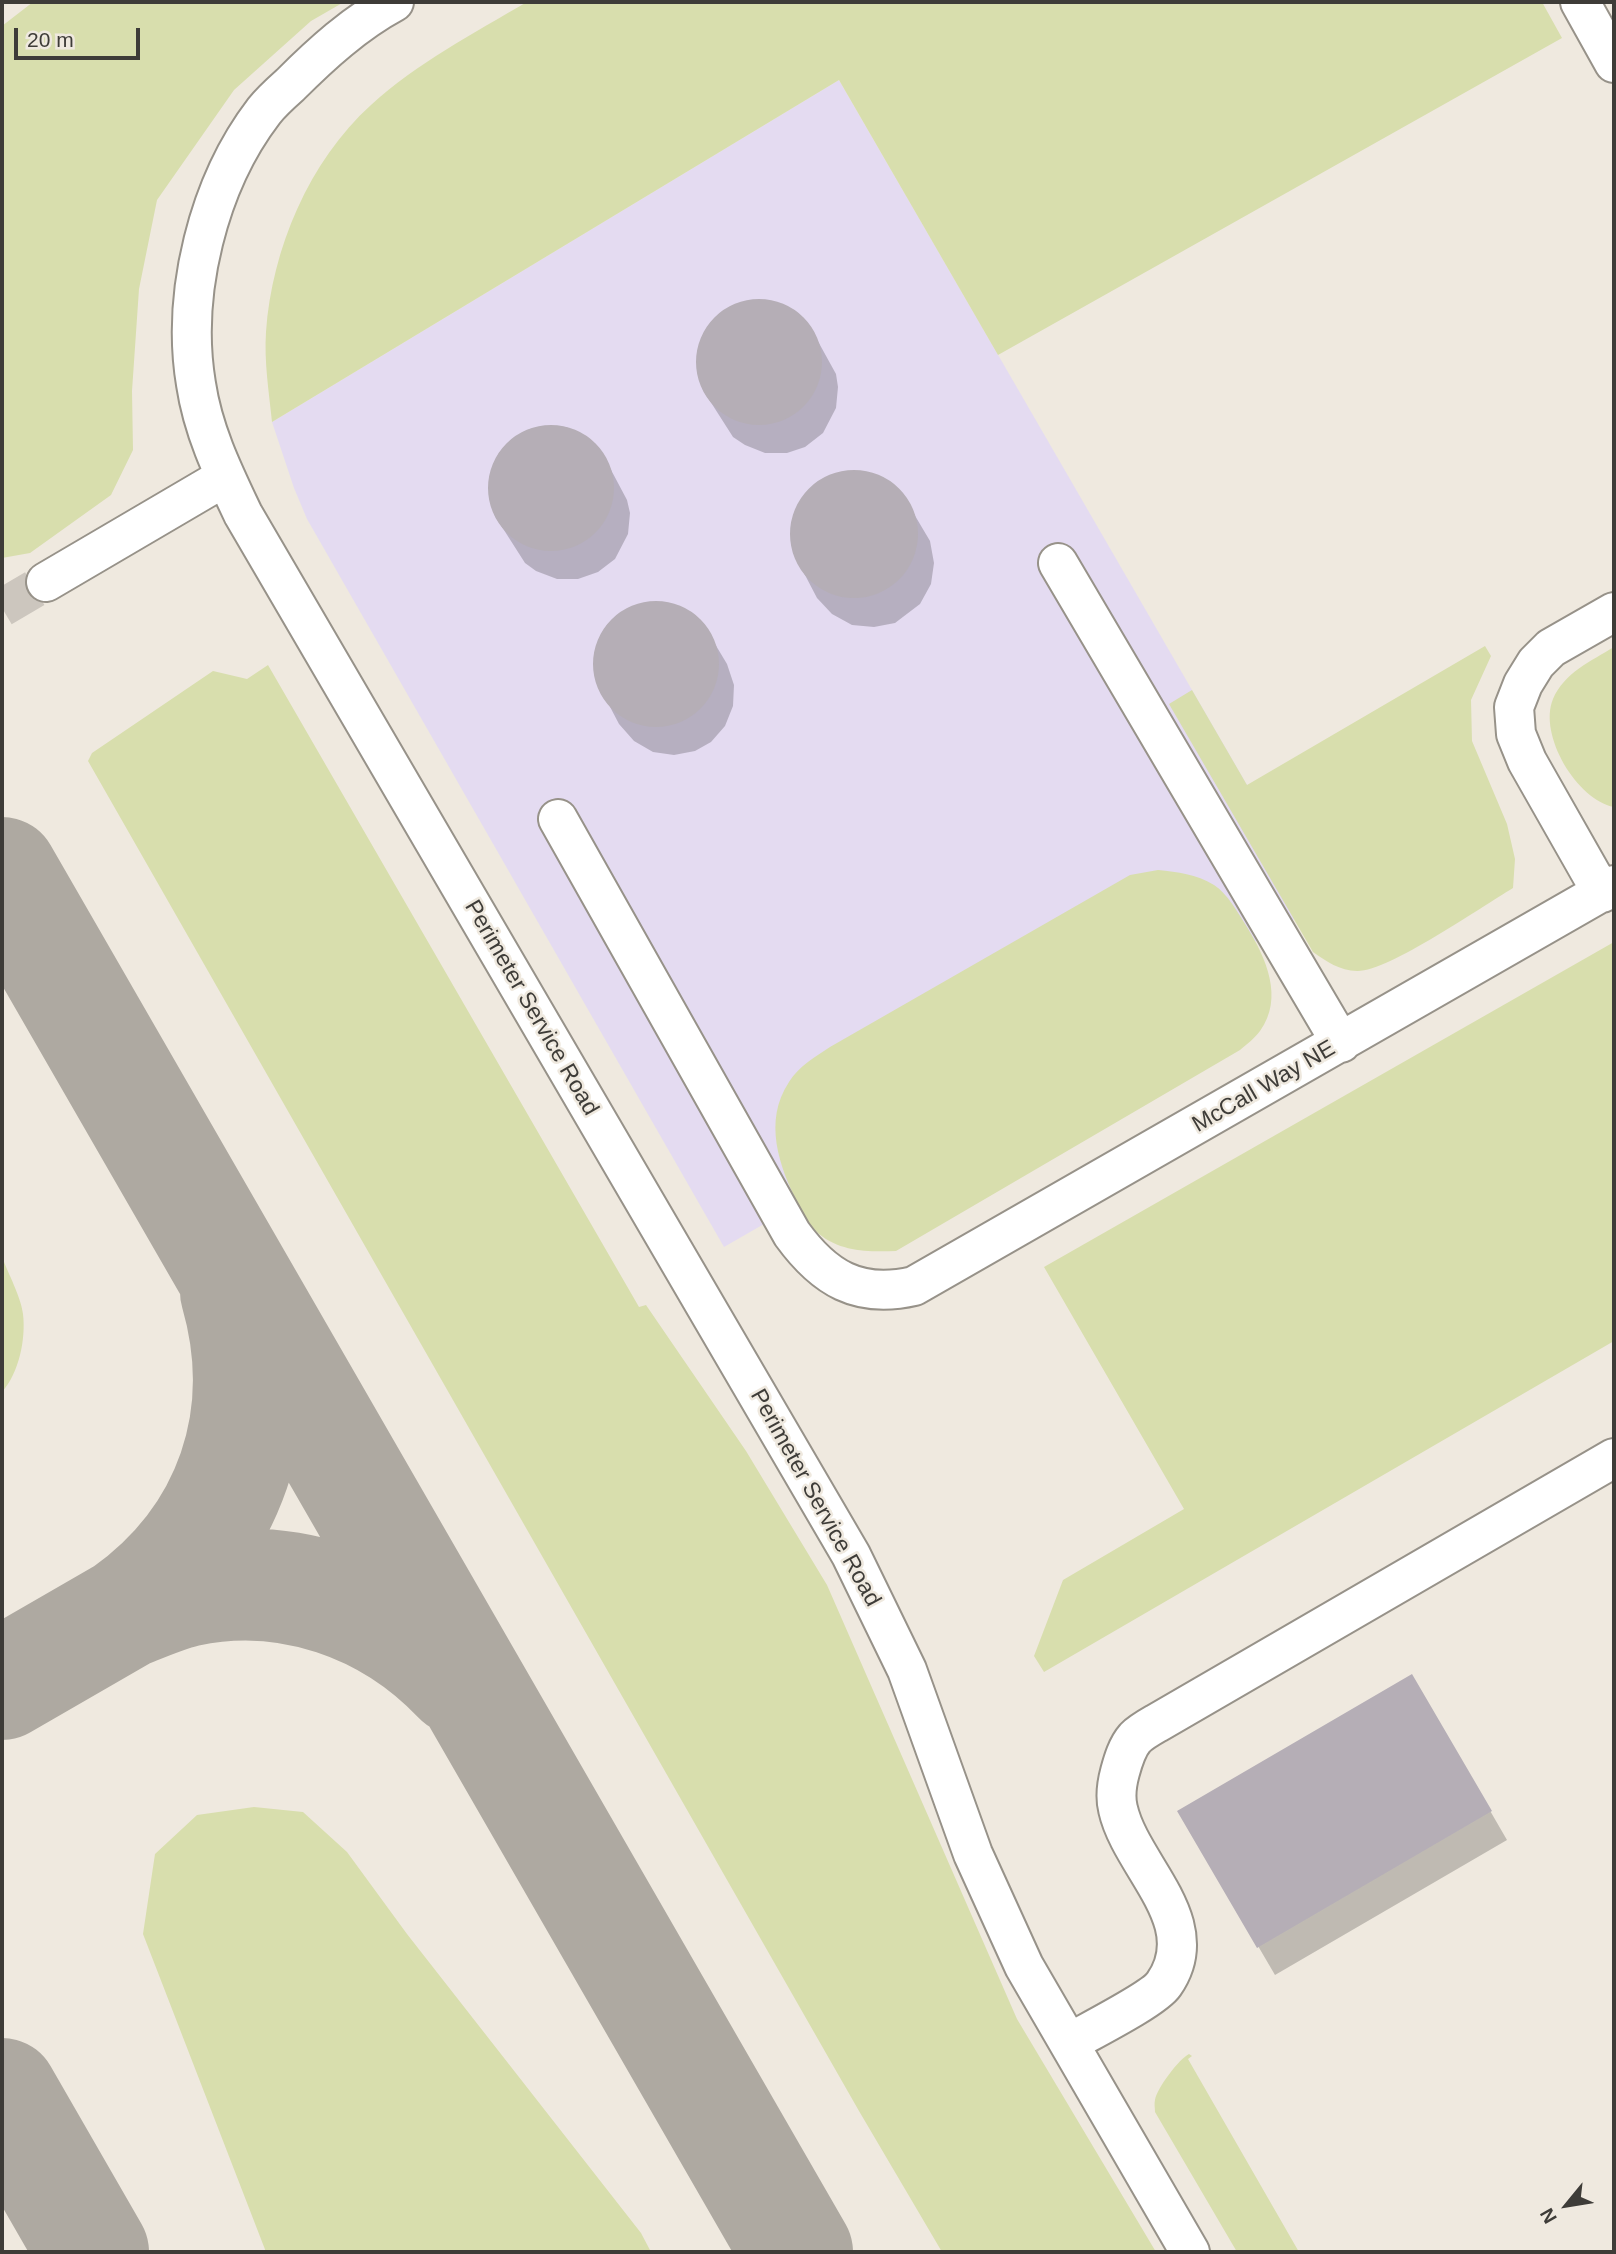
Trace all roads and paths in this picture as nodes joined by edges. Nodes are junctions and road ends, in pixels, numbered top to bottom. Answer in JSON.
{"nodes":[{"id":1,"x":394,"y":2,"type":"edge"},
{"id":2,"x":1580,"y":2,"type":"edge"},
{"id":3,"x":1614,"y":63,"type":"edge"},
{"id":4,"x":225,"y":477,"type":"junction"},
{"id":5,"x":1058,"y":562,"type":"dead end"},
{"id":6,"x":46,"y":582,"type":"tunnel mouth"},
{"id":7,"x":1614,"y":612,"type":"edge"},
{"id":8,"x":558,"y":819,"type":"dead end"},
{"id":9,"x":1608,"y":889,"type":"edge"},
{"id":10,"x":1341,"y":1043,"type":"junction"},
{"id":11,"x":1614,"y":1458,"type":"edge"},
{"id":12,"x":1069,"y":2043,"type":"junction"},
{"id":13,"x":1190,"y":2252,"type":"edge"}],
"edges":[{"from":1,"to":4,"type":"street","name":"Perimeter Service Road"},
{"from":2,"to":3,"type":"street"},
{"from":4,"to":6,"type":"street"},
{"from":4,"to":12,"type":"street","name":"Perimeter Service Road"},
{"from":5,"to":10,"type":"street"},
{"from":7,"to":9,"type":"street"},
{"from":8,"to":10,"type":"street","name":"McCall Way NE"},
{"from":9,"to":10,"type":"street","name":"McCall Way NE"},
{"from":11,"to":12,"type":"street"},
{"from":12,"to":13,"type":"street","name":"Perimeter Service Road"}]}
